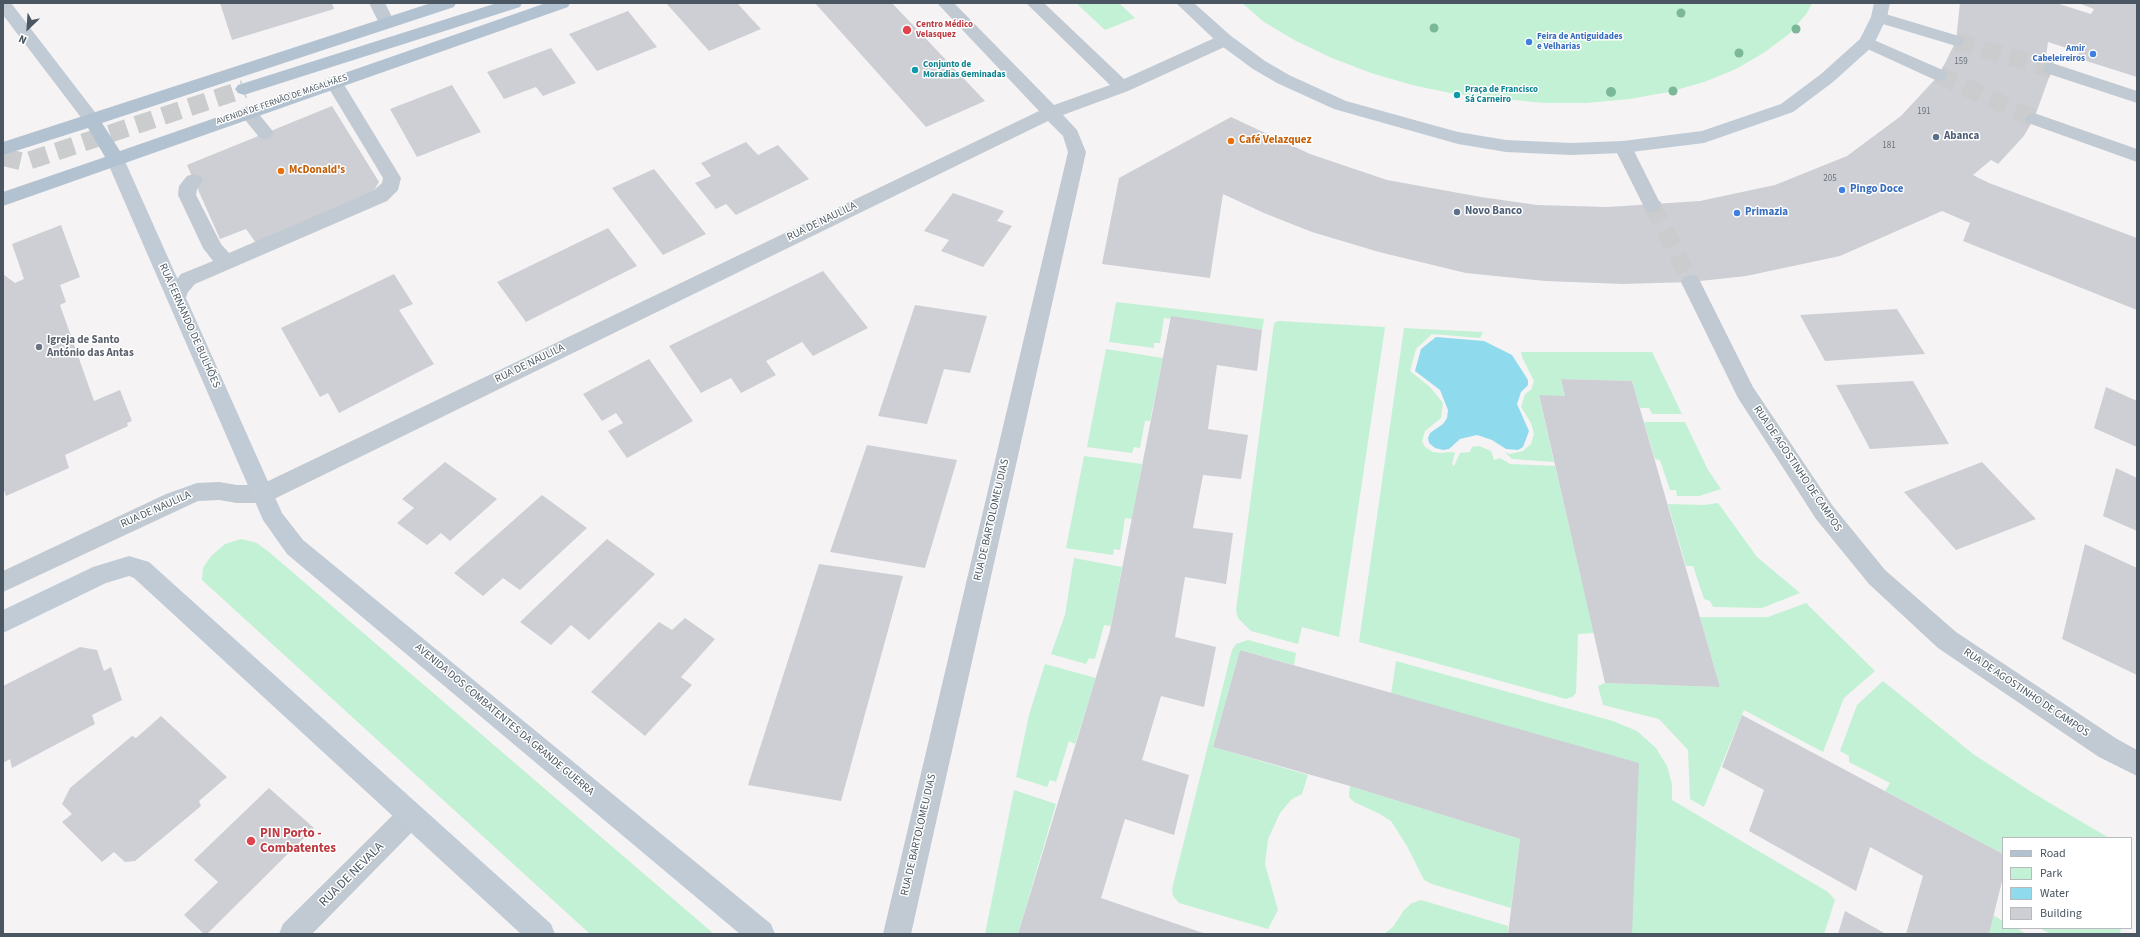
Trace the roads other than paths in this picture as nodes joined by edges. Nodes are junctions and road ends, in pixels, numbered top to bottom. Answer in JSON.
{"nodes":[{"id":1,"x":377,"y":3,"type":"edge"},
{"id":2,"x":446,"y":3,"type":"edge"},
{"id":3,"x":514,"y":3,"type":"edge"},
{"id":4,"x":562,"y":3,"type":"edge"},
{"id":5,"x":945,"y":3,"type":"edge"},
{"id":6,"x":1034,"y":3,"type":"edge"},
{"id":7,"x":1184,"y":3,"type":"edge"},
{"id":8,"x":3,"y":4,"type":"edge"},
{"id":9,"x":1880,"y":10,"type":"edge"},
{"id":10,"x":387,"y":23,"type":"junction"},
{"id":11,"x":1225,"y":40,"type":"junction"},
{"id":12,"x":1956,"y":41,"type":"tunnel mouth"},
{"id":13,"x":1867,"y":42,"type":"junction"},
{"id":14,"x":2052,"y":69,"type":"tunnel mouth"},
{"id":15,"x":1939,"y":74,"type":"tunnel mouth"},
{"id":16,"x":334,"y":82,"type":"junction"},
{"id":17,"x":1122,"y":87,"type":"junction"},
{"id":18,"x":244,"y":89,"type":"tunnel mouth"},
{"id":19,"x":2137,"y":97,"type":"edge"},
{"id":20,"x":248,"y":112,"type":"junction"},
{"id":21,"x":1051,"y":113,"type":"junction"},
{"id":22,"x":2034,"y":119,"type":"tunnel mouth"},
{"id":23,"x":92,"y":120,"type":"junction"},
{"id":24,"x":265,"y":133,"type":"dead end"},
{"id":25,"x":1622,"y":147,"type":"junction"},
{"id":26,"x":3,"y":149,"type":"edge"},
{"id":27,"x":2137,"y":156,"type":"edge"},
{"id":28,"x":115,"y":159,"type":"junction"},
{"id":29,"x":194,"y":181,"type":"dead end"},
{"id":30,"x":3,"y":199,"type":"edge"},
{"id":31,"x":1652,"y":205,"type":"tunnel mouth"},
{"id":32,"x":234,"y":260,"type":"junction"},
{"id":33,"x":1691,"y":282,"type":"tunnel mouth"},
{"id":34,"x":177,"y":297,"type":"junction"},
{"id":35,"x":262,"y":494,"type":"junction"},
{"id":36,"x":3,"y":582,"type":"edge"},
{"id":37,"x":3,"y":622,"type":"edge"},
{"id":38,"x":2137,"y":764,"type":"edge"},
{"id":39,"x":410,"y":816,"type":"junction"},
{"id":40,"x":293,"y":934,"type":"edge"},
{"id":41,"x":541,"y":934,"type":"edge"},
{"id":42,"x":760,"y":934,"type":"edge"},
{"id":43,"x":897,"y":934,"type":"edge"}],
"edges":[{"from":1,"to":10,"type":"street"},
{"from":2,"to":10,"type":"main road"},
{"from":3,"to":18,"type":"main road"},
{"from":4,"to":16,"type":"main road","name":"AVENIDA DE FERNÃO DE MAGALHÃES"},
{"from":5,"to":21,"type":"street"},
{"from":6,"to":17,"type":"street"},
{"from":7,"to":11,"type":"main road"},
{"from":8,"to":23,"type":"main road"},
{"from":9,"to":12,"type":"street"},
{"from":9,"to":13,"type":"main road"},
{"from":10,"to":23,"type":"main road"},
{"from":11,"to":17,"type":"street"},
{"from":11,"to":25,"type":"main road"},
{"from":13,"to":15,"type":"street"},
{"from":13,"to":25,"type":"main road"},
{"from":14,"to":19,"type":"street"},
{"from":16,"to":20,"type":"main road","name":"AVENIDA DE FERNÃO DE MAGALHÃES"},
{"from":16,"to":32,"type":"street"},
{"from":17,"to":21,"type":"street"},
{"from":20,"to":24,"type":"street"},
{"from":20,"to":28,"type":"main road","name":"AVENIDA DE FERNÃO DE MAGALHÃES"},
{"from":21,"to":35,"type":"street","name":"RUA DE NAULILA"},
{"from":21,"to":43,"type":"street","name":"RUA DE BARTOLOMEU DIAS"},
{"from":22,"to":27,"type":"street"},
{"from":23,"to":26,"type":"main road"},
{"from":23,"to":28,"type":"main road"},
{"from":25,"to":31,"type":"street"},
{"from":28,"to":30,"type":"main road","name":"AVENIDA DE FERNÃO DE MAGALHÃES"},
{"from":28,"to":34,"type":"main road","name":"RUA FERNANDO DE BULHÕES"},
{"from":29,"to":32,"type":"street"},
{"from":32,"to":34,"type":"street"},
{"from":33,"to":38,"type":"street","name":"RUA DE AGOSTINHO DE CAMPOS"},
{"from":34,"to":35,"type":"main road","name":"RUA FERNANDO DE BULHÕES"},
{"from":35,"to":36,"type":"street","name":"RUA DE NAULILA"},
{"from":35,"to":42,"type":"main road","name":"AVENIDA DOS COMBATENTES DA GRANDE GUERRA"},
{"from":37,"to":39,"type":"main road"},
{"from":39,"to":40,"type":"street","name":"RUA DE NEVALA"},
{"from":39,"to":41,"type":"main road"}]}
